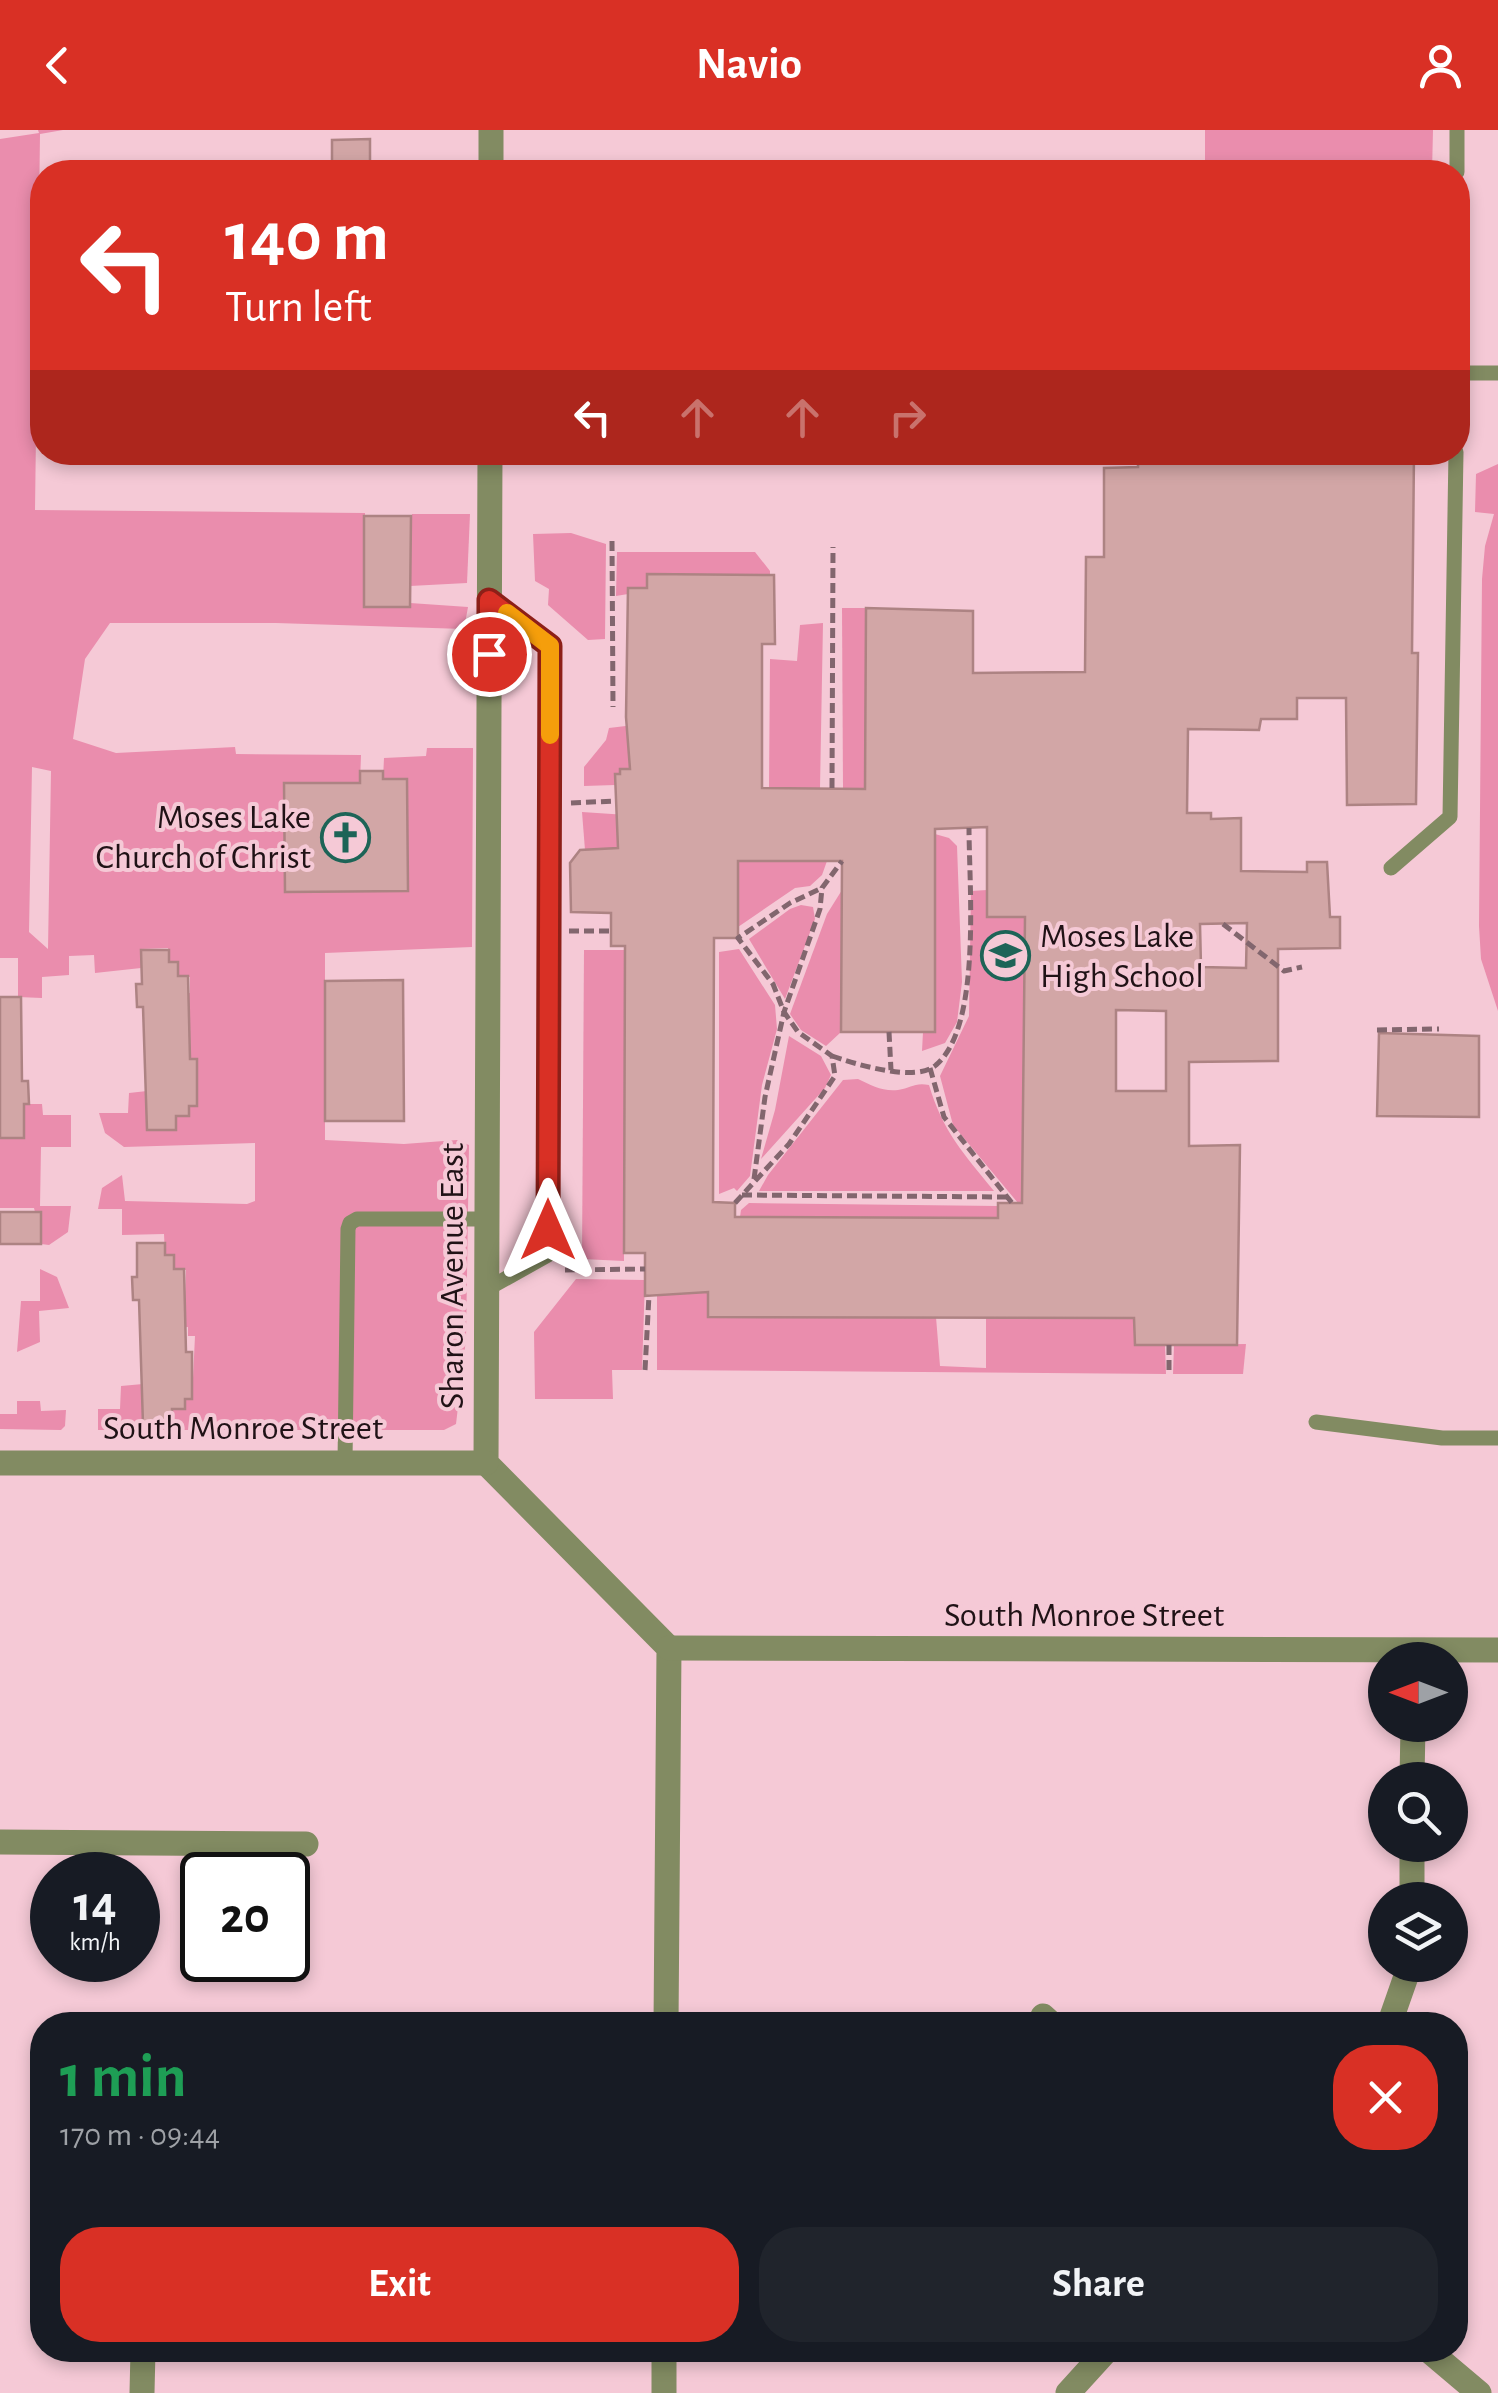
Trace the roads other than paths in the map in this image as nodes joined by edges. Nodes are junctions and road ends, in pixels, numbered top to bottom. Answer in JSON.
{"nodes":[{"id":1,"x":491,"y":130,"type":"edge"},
{"id":2,"x":1457,"y":130,"type":"edge"},
{"id":3,"x":490,"y":160,"type":"edge"},
{"id":4,"x":1456,"y":160,"type":"edge"},
{"id":5,"x":1470,"y":373,"type":"edge"},
{"id":6,"x":1498,"y":373,"type":"edge"},
{"id":7,"x":490,"y":465,"type":"edge"},
{"id":8,"x":1456,"y":465,"type":"edge"},
{"id":9,"x":489,"y":600,"type":"junction"},
{"id":10,"x":1391,"y":868,"type":"dead end"},
{"id":11,"x":486,"y":1219,"type":"junction"},
{"id":12,"x":486,"y":1289,"type":"junction"},
{"id":13,"x":1316,"y":1422,"type":"dead end"},
{"id":14,"x":1498,"y":1438,"type":"edge"},
{"id":15,"x":0,"y":1462,"type":"edge"},
{"id":16,"x":345,"y":1463,"type":"junction"},
{"id":17,"x":486,"y":1463,"type":"junction"},
{"id":18,"x":669,"y":1648,"type":"junction"},
{"id":19,"x":1498,"y":1650,"type":"edge"},
{"id":20,"x":1468,"y":1652,"type":"edge"},
{"id":21,"x":1368,"y":1656,"type":"edge"},
{"id":22,"x":0,"y":1842,"type":"edge"},
{"id":23,"x":306,"y":1844,"type":"dead end"},
{"id":24,"x":1404,"y":1982,"type":"edge"},
{"id":25,"x":666,"y":2012,"type":"edge"},
{"id":26,"x":1394,"y":2012,"type":"edge"},
{"id":27,"x":143,"y":2362,"type":"edge"},
{"id":28,"x":664,"y":2362,"type":"edge"},
{"id":29,"x":1095,"y":2362,"type":"edge"},
{"id":30,"x":1442,"y":2362,"type":"edge"},
{"id":31,"x":142,"y":2393,"type":"edge"},
{"id":32,"x":664,"y":2393,"type":"edge"},
{"id":33,"x":1068,"y":2393,"type":"edge"},
{"id":34,"x":1479,"y":2393,"type":"edge"}],
"edges":[{"from":1,"to":3,"type":"street"},
{"from":2,"to":4,"type":"lane"},
{"from":5,"to":6,"type":"lane"},
{"from":7,"to":9,"type":"street","name":"Sharon Avenue East"},
{"from":8,"to":10,"type":"lane"},
{"from":9,"to":11,"type":"street","name":"Sharon Avenue East"},
{"from":9,"to":12,"type":"lane"},
{"from":11,"to":12,"type":"street","name":"Sharon Avenue East"},
{"from":11,"to":16,"type":"lane"},
{"from":12,"to":17,"type":"street","name":"Sharon Avenue East"},
{"from":13,"to":14,"type":"lane"},
{"from":15,"to":16,"type":"street","name":"South Monroe Street"},
{"from":16,"to":17,"type":"street","name":"South Monroe Street"},
{"from":17,"to":18,"type":"street"},
{"from":18,"to":21,"type":"street","name":"South Monroe Street"},
{"from":18,"to":25,"type":"street"},
{"from":19,"to":20,"type":"street","name":"South Monroe Street"},
{"from":22,"to":23,"type":"street"},
{"from":24,"to":26,"type":"street"},
{"from":27,"to":31,"type":"street"},
{"from":28,"to":32,"type":"street"},
{"from":29,"to":33,"type":"street"},
{"from":30,"to":34,"type":"street"}]}
